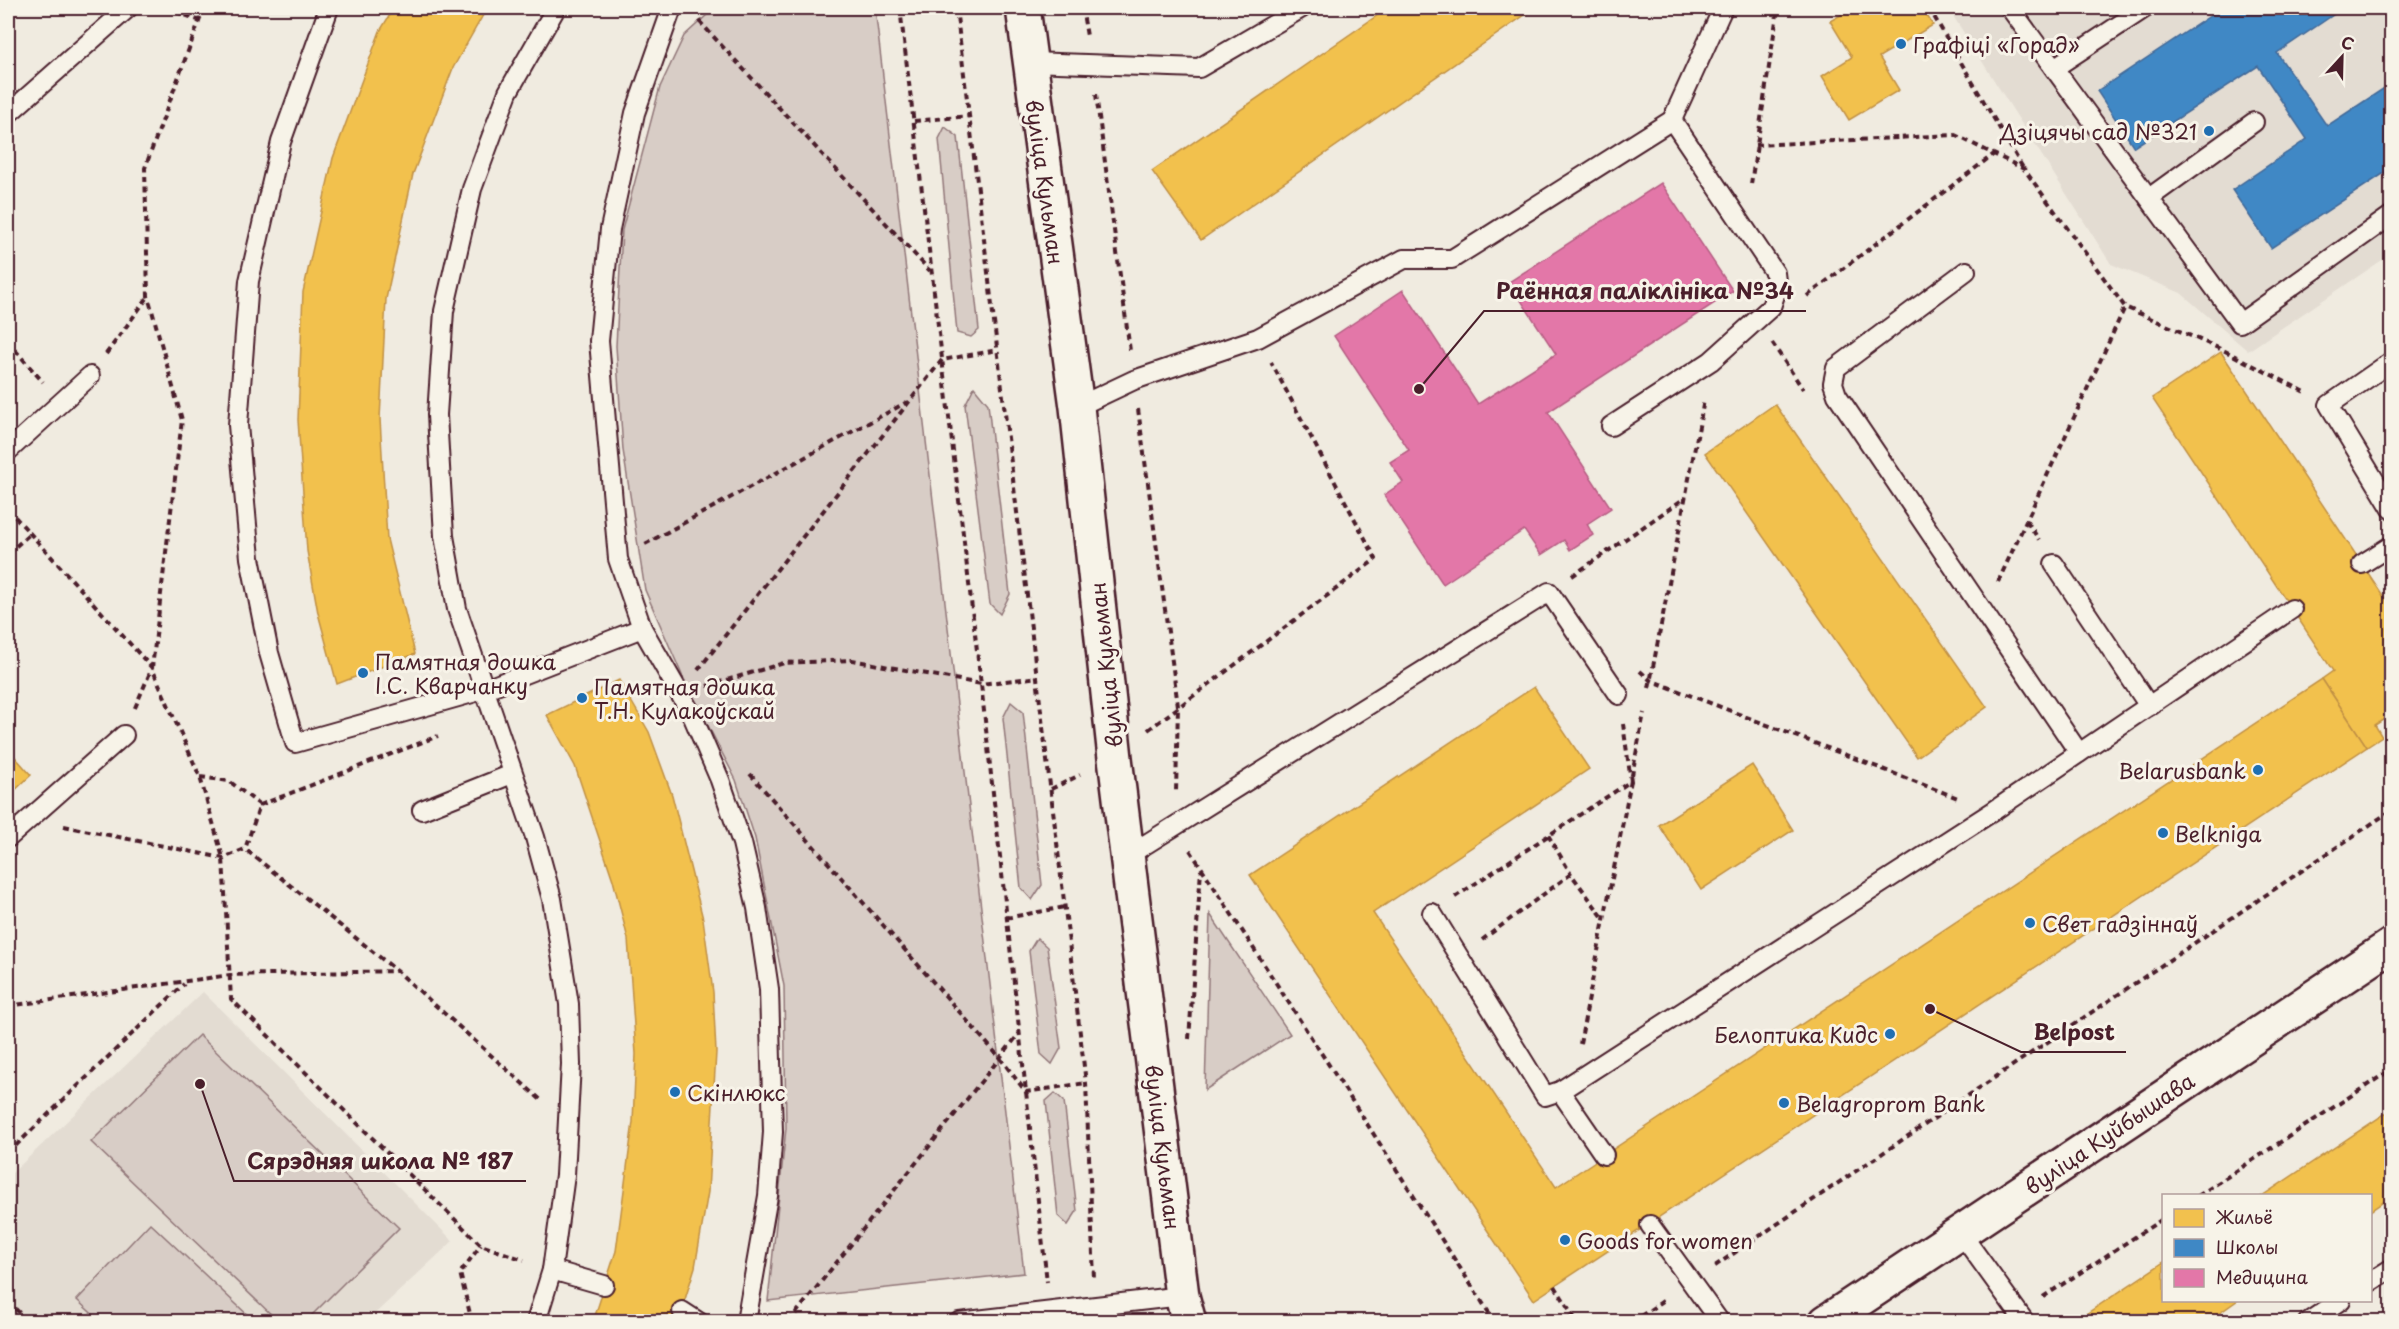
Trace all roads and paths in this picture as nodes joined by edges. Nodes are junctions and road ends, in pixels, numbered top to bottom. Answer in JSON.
{"nodes":[{"id":1,"x":128,"y":8,"type":"edge"},
{"id":2,"x":166,"y":8,"type":"edge"},
{"id":3,"x":195,"y":8,"type":"edge"},
{"id":4,"x":204,"y":8,"type":"edge"},
{"id":5,"x":330,"y":8,"type":"edge"},
{"id":6,"x":556,"y":8,"type":"edge"},
{"id":7,"x":672,"y":8,"type":"edge"},
{"id":8,"x":900,"y":8,"type":"edge"},
{"id":9,"x":956,"y":8,"type":"edge"},
{"id":10,"x":1023,"y":8,"type":"edge"},
{"id":11,"x":1082,"y":8,"type":"edge"},
{"id":12,"x":1302,"y":8,"type":"edge"},
{"id":13,"x":1724,"y":8,"type":"edge"},
{"id":14,"x":1778,"y":8,"type":"edge"},
{"id":15,"x":1929,"y":8,"type":"edge"},
{"id":16,"x":2010,"y":8,"type":"edge"},
{"id":17,"x":2145,"y":8,"type":"edge"},
{"id":18,"x":695,"y":16,"type":"dead end"},
{"id":19,"x":198,"y":20,"type":"junction"},
{"id":20,"x":1030,"y":62,"type":"junction"},
{"id":21,"x":1092,"y":64,"type":"junction"},
{"id":22,"x":2054,"y":68,"type":"junction"},
{"id":23,"x":8,"y":114,"type":"edge"},
{"id":24,"x":970,"y":116,"type":"junction"},
{"id":25,"x":914,"y":120,"type":"junction"},
{"id":26,"x":1672,"y":120,"type":"junction"},
{"id":27,"x":2254,"y":122,"type":"dead end"},
{"id":28,"x":1755,"y":146,"type":"junction"},
{"id":29,"x":1994,"y":154,"type":"junction"},
{"id":30,"x":2024,"y":169,"type":"junction"},
{"id":31,"x":2149,"y":198,"type":"junction"},
{"id":32,"x":2391,"y":215,"type":"edge"},
{"id":33,"x":1745,"y":232,"type":"junction"},
{"id":34,"x":1966,"y":271,"type":"dead end"},
{"id":35,"x":931,"y":272,"type":"junction"},
{"id":36,"x":2391,"y":295,"type":"edge"},
{"id":37,"x":148,"y":296,"type":"junction"},
{"id":38,"x":1801,"y":301,"type":"dead end"},
{"id":39,"x":2391,"y":305,"type":"edge"},
{"id":40,"x":2125,"y":307,"type":"junction"},
{"id":41,"x":1258,"y":338,"type":"junction"},
{"id":42,"x":8,"y":342,"type":"edge"},
{"id":43,"x":998,"y":350,"type":"junction"},
{"id":44,"x":942,"y":360,"type":"junction"},
{"id":45,"x":1711,"y":361,"type":"junction"},
{"id":46,"x":2391,"y":361,"type":"edge"},
{"id":47,"x":90,"y":376,"type":"joint"},
{"id":48,"x":1134,"y":380,"type":"junction"},
{"id":49,"x":910,"y":401,"type":"junction"},
{"id":50,"x":61,"y":402,"type":"junction"},
{"id":51,"x":2329,"y":405,"type":"junction"},
{"id":52,"x":1077,"y":408,"type":"junction"},
{"id":53,"x":1611,"y":426,"type":"dead end"},
{"id":54,"x":8,"y":451,"type":"edge"},
{"id":55,"x":1685,"y":498,"type":"junction"},
{"id":56,"x":8,"y":509,"type":"edge"},
{"id":57,"x":2391,"y":509,"type":"edge"},
{"id":58,"x":30,"y":534,"type":"junction"},
{"id":59,"x":2391,"y":545,"type":"edge"},
{"id":60,"x":8,"y":553,"type":"edge"},
{"id":61,"x":618,"y":559,"type":"junction"},
{"id":62,"x":2054,"y":564,"type":"dead end"},
{"id":63,"x":2362,"y":564,"type":"dead end"},
{"id":64,"x":1549,"y":592,"type":"junction"},
{"id":65,"x":2292,"y":609,"type":"dead end"},
{"id":66,"x":1985,"y":611,"type":"junction"},
{"id":67,"x":642,"y":628,"type":"junction"},
{"id":68,"x":1633,"y":665,"type":"dead end"},
{"id":69,"x":152,"y":668,"type":"junction"},
{"id":70,"x":1039,"y":676,"type":"junction"},
{"id":71,"x":1650,"y":680,"type":"junction"},
{"id":72,"x":981,"y":684,"type":"junction"},
{"id":73,"x":483,"y":690,"type":"junction"},
{"id":74,"x":1648,"y":691,"type":"dead end"},
{"id":75,"x":680,"y":694,"type":"junction"},
{"id":76,"x":1619,"y":695,"type":"joint"},
{"id":77,"x":1646,"y":702,"type":"dead end"},
{"id":78,"x":2149,"y":705,"type":"junction"},
{"id":79,"x":1178,"y":706,"type":"junction"},
{"id":80,"x":494,"y":714,"type":"junction"},
{"id":81,"x":124,"y":735,"type":"joint"},
{"id":82,"x":2079,"y":753,"type":"junction"},
{"id":83,"x":1115,"y":758,"type":"junction"},
{"id":84,"x":742,"y":765,"type":"dead end"},
{"id":85,"x":513,"y":774,"type":"junction"},
{"id":86,"x":200,"y":777,"type":"junction"},
{"id":87,"x":1631,"y":780,"type":"junction"},
{"id":88,"x":1051,"y":789,"type":"junction"},
{"id":89,"x":260,"y":805,"type":"junction"},
{"id":90,"x":422,"y":810,"type":"dead end"},
{"id":91,"x":2391,"y":810,"type":"edge"},
{"id":92,"x":1992,"y":812,"type":"junction"},
{"id":93,"x":28,"y":819,"type":"junction"},
{"id":94,"x":1176,"y":825,"type":"junction"},
{"id":95,"x":1548,"y":836,"type":"junction"},
{"id":96,"x":8,"y":838,"type":"edge"},
{"id":97,"x":245,"y":849,"type":"junction"},
{"id":98,"x":1127,"y":856,"type":"junction"},
{"id":99,"x":223,"y":858,"type":"junction"},
{"id":100,"x":1201,"y":868,"type":"junction"},
{"id":101,"x":1571,"y":874,"type":"junction"},
{"id":102,"x":1065,"y":907,"type":"junction"},
{"id":103,"x":1432,"y":913,"type":"joint"},
{"id":104,"x":1603,"y":917,"type":"junction"},
{"id":105,"x":1006,"y":918,"type":"junction"},
{"id":106,"x":2391,"y":945,"type":"edge"},
{"id":107,"x":1459,"y":956,"type":"junction"},
{"id":108,"x":397,"y":970,"type":"junction"},
{"id":109,"x":230,"y":975,"type":"junction"},
{"id":110,"x":184,"y":983,"type":"junction"},
{"id":111,"x":8,"y":1006,"type":"edge"},
{"id":112,"x":1020,"y":1033,"type":"junction"},
{"id":113,"x":1189,"y":1044,"type":"dead end"},
{"id":114,"x":1000,"y":1058,"type":"junction"},
{"id":115,"x":2391,"y":1069,"type":"edge"},
{"id":116,"x":1086,"y":1083,"type":"junction"},
{"id":117,"x":1567,"y":1086,"type":"junction"},
{"id":118,"x":1026,"y":1092,"type":"junction"},
{"id":119,"x":568,"y":1125,"type":"junction"},
{"id":120,"x":8,"y":1153,"type":"edge"},
{"id":121,"x":1604,"y":1155,"type":"dead end"},
{"id":122,"x":2201,"y":1194,"type":"edge"},
{"id":123,"x":2162,"y":1219,"type":"edge"},
{"id":124,"x":1650,"y":1224,"type":"dead end"},
{"id":125,"x":1960,"y":1232,"type":"junction"},
{"id":126,"x":481,"y":1245,"type":"junction"},
{"id":127,"x":2391,"y":1268,"type":"edge"},
{"id":128,"x":552,"y":1270,"type":"junction"},
{"id":129,"x":2372,"y":1281,"type":"edge"},
{"id":130,"x":1690,"y":1283,"type":"junction"},
{"id":131,"x":604,"y":1285,"type":"dead end"},
{"id":132,"x":1555,"y":1286,"type":"dead end"},
{"id":133,"x":8,"y":1301,"type":"edge"},
{"id":134,"x":2339,"y":1302,"type":"edge"},
{"id":135,"x":1095,"y":1306,"type":"junction"},
{"id":136,"x":1186,"y":1309,"type":"edge"},
{"id":137,"x":682,"y":1311,"type":"dead end"},
{"id":138,"x":1050,"y":1311,"type":"junction"},
{"id":139,"x":2022,"y":1317,"type":"edge"},
{"id":140,"x":2319,"y":1319,"type":"edge"},
{"id":141,"x":28,"y":1322,"type":"edge"},
{"id":142,"x":472,"y":1322,"type":"edge"},
{"id":143,"x":536,"y":1322,"type":"edge"},
{"id":144,"x":699,"y":1322,"type":"edge"},
{"id":145,"x":746,"y":1322,"type":"edge"},
{"id":146,"x":789,"y":1322,"type":"edge"},
{"id":147,"x":959,"y":1322,"type":"edge"},
{"id":148,"x":1495,"y":1322,"type":"edge"},
{"id":149,"x":1577,"y":1322,"type":"edge"},
{"id":150,"x":1632,"y":1322,"type":"edge"},
{"id":151,"x":1720,"y":1322,"type":"edge"},
{"id":152,"x":1826,"y":1322,"type":"edge"}],
"edges":[{"from":1,"to":23,"type":"lane"},
{"from":2,"to":19,"type":"path"},
{"from":3,"to":19,"type":"path"},
{"from":4,"to":19,"type":"path"},
{"from":5,"to":73,"type":"lane"},
{"from":6,"to":73,"type":"lane"},
{"from":7,"to":61,"type":"lane"},
{"from":8,"to":25,"type":"path"},
{"from":9,"to":24,"type":"path"},
{"from":10,"to":20,"type":"street","name":"вуліца Кульман"},
{"from":11,"to":21,"type":"path"},
{"from":12,"to":21,"type":"lane"},
{"from":13,"to":26,"type":"lane"},
{"from":14,"to":28,"type":"path"},
{"from":15,"to":30,"type":"path"},
{"from":16,"to":22,"type":"lane"},
{"from":17,"to":22,"type":"lane"},
{"from":18,"to":35,"type":"path"},
{"from":19,"to":37,"type":"path"},
{"from":20,"to":21,"type":"lane"},
{"from":20,"to":52,"type":"street","name":"вуліца Кульман"},
{"from":21,"to":48,"type":"path"},
{"from":22,"to":31,"type":"lane"},
{"from":24,"to":25,"type":"path"},
{"from":24,"to":43,"type":"path"},
{"from":25,"to":35,"type":"path"},
{"from":26,"to":33,"type":"lane"},
{"from":26,"to":41,"type":"lane"},
{"from":27,"to":31,"type":"lane"},
{"from":28,"to":29,"type":"path"},
{"from":28,"to":33,"type":"path"},
{"from":29,"to":30,"type":"path"},
{"from":29,"to":38,"type":"path"},
{"from":30,"to":40,"type":"path"},
{"from":31,"to":32,"type":"lane"},
{"from":33,"to":45,"type":"lane"},
{"from":34,"to":66,"type":"lane"},
{"from":35,"to":44,"type":"path"},
{"from":36,"to":39,"type":"path"},
{"from":37,"to":47,"type":"path"},
{"from":37,"to":69,"type":"path"},
{"from":40,"to":51,"type":"path"},
{"from":40,"to":66,"type":"path"},
{"from":41,"to":48,"type":"lane"},
{"from":41,"to":79,"type":"path"},
{"from":42,"to":50,"type":"path"},
{"from":43,"to":44,"type":"path"},
{"from":43,"to":70,"type":"path"},
{"from":44,"to":49,"type":"path"},
{"from":44,"to":72,"type":"path"},
{"from":45,"to":53,"type":"lane"},
{"from":45,"to":55,"type":"path"},
{"from":46,"to":51,"type":"lane"},
{"from":47,"to":50,"type":"lane"},
{"from":48,"to":52,"type":"lane"},
{"from":48,"to":79,"type":"path"},
{"from":49,"to":61,"type":"path"},
{"from":49,"to":75,"type":"path"},
{"from":50,"to":54,"type":"lane"},
{"from":51,"to":57,"type":"lane"},
{"from":52,"to":83,"type":"street","name":"вуліца Кульман"},
{"from":55,"to":64,"type":"path"},
{"from":55,"to":71,"type":"path"},
{"from":56,"to":58,"type":"path"},
{"from":58,"to":60,"type":"path"},
{"from":58,"to":69,"type":"path"},
{"from":59,"to":63,"type":"lane"},
{"from":61,"to":67,"type":"lane"},
{"from":62,"to":78,"type":"lane"},
{"from":64,"to":76,"type":"lane"},
{"from":64,"to":94,"type":"lane"},
{"from":65,"to":78,"type":"lane"},
{"from":66,"to":82,"type":"lane"},
{"from":67,"to":73,"type":"lane"},
{"from":67,"to":75,"type":"lane"},
{"from":68,"to":71,"type":"path"},
{"from":69,"to":81,"type":"path"},
{"from":69,"to":86,"type":"path"},
{"from":70,"to":72,"type":"path"},
{"from":70,"to":88,"type":"path"},
{"from":71,"to":74,"type":"path"},
{"from":71,"to":92,"type":"path"},
{"from":72,"to":75,"type":"path"},
{"from":72,"to":105,"type":"path"},
{"from":73,"to":80,"type":"lane"},
{"from":75,"to":145,"type":"lane"},
{"from":76,"to":87,"type":"path"},
{"from":77,"to":87,"type":"path"},
{"from":78,"to":82,"type":"lane"},
{"from":79,"to":83,"type":"path"},
{"from":79,"to":94,"type":"path"},
{"from":80,"to":85,"type":"lane"},
{"from":80,"to":89,"type":"path"},
{"from":81,"to":93,"type":"lane"},
{"from":82,"to":92,"type":"lane"},
{"from":83,"to":88,"type":"path"},
{"from":83,"to":98,"type":"street","name":"вуліца Кульман"},
{"from":84,"to":114,"type":"path"},
{"from":85,"to":90,"type":"lane"},
{"from":85,"to":119,"type":"lane"},
{"from":86,"to":89,"type":"path"},
{"from":86,"to":99,"type":"path"},
{"from":87,"to":95,"type":"path"},
{"from":87,"to":104,"type":"path"},
{"from":88,"to":102,"type":"path"},
{"from":89,"to":97,"type":"path"},
{"from":91,"to":130,"type":"path"},
{"from":92,"to":117,"type":"lane"},
{"from":93,"to":96,"type":"lane"},
{"from":93,"to":99,"type":"path"},
{"from":94,"to":98,"type":"lane"},
{"from":94,"to":100,"type":"path"},
{"from":95,"to":101,"type":"path"},
{"from":95,"to":103,"type":"path"},
{"from":97,"to":99,"type":"path"},
{"from":97,"to":108,"type":"path"},
{"from":98,"to":136,"type":"street","name":"вуліца Кульман"},
{"from":99,"to":109,"type":"path"},
{"from":100,"to":113,"type":"path"},
{"from":100,"to":148,"type":"path"},
{"from":101,"to":104,"type":"path"},
{"from":101,"to":107,"type":"path"},
{"from":102,"to":105,"type":"path"},
{"from":102,"to":116,"type":"path"},
{"from":103,"to":107,"type":"lane"},
{"from":104,"to":117,"type":"path"},
{"from":105,"to":112,"type":"path"},
{"from":106,"to":125,"type":"street","name":"вуліца Куйбышава"},
{"from":107,"to":117,"type":"lane"},
{"from":108,"to":109,"type":"path"},
{"from":108,"to":119,"type":"path"},
{"from":109,"to":110,"type":"path"},
{"from":109,"to":126,"type":"path"},
{"from":110,"to":111,"type":"path"},
{"from":110,"to":120,"type":"path"},
{"from":112,"to":114,"type":"path"},
{"from":112,"to":118,"type":"path"},
{"from":114,"to":118,"type":"path"},
{"from":114,"to":146,"type":"path"},
{"from":115,"to":122,"type":"path"},
{"from":116,"to":118,"type":"path"},
{"from":116,"to":135,"type":"path"},
{"from":117,"to":121,"type":"lane"},
{"from":118,"to":138,"type":"path"},
{"from":119,"to":128,"type":"lane"},
{"from":123,"to":139,"type":"path"},
{"from":124,"to":130,"type":"lane"},
{"from":125,"to":139,"type":"lane"},
{"from":125,"to":152,"type":"street","name":"вуліца Куйбышава"},
{"from":126,"to":128,"type":"path"},
{"from":126,"to":142,"type":"path"},
{"from":127,"to":129,"type":"lane"},
{"from":128,"to":131,"type":"lane"},
{"from":128,"to":143,"type":"lane"},
{"from":130,"to":150,"type":"path"},
{"from":130,"to":151,"type":"lane"},
{"from":132,"to":149,"type":"path"},
{"from":133,"to":141,"type":"path"},
{"from":134,"to":140,"type":"lane"},
{"from":135,"to":136,"type":"lane"},
{"from":135,"to":138,"type":"lane"},
{"from":137,"to":144,"type":"lane"},
{"from":138,"to":147,"type":"lane"}]}
